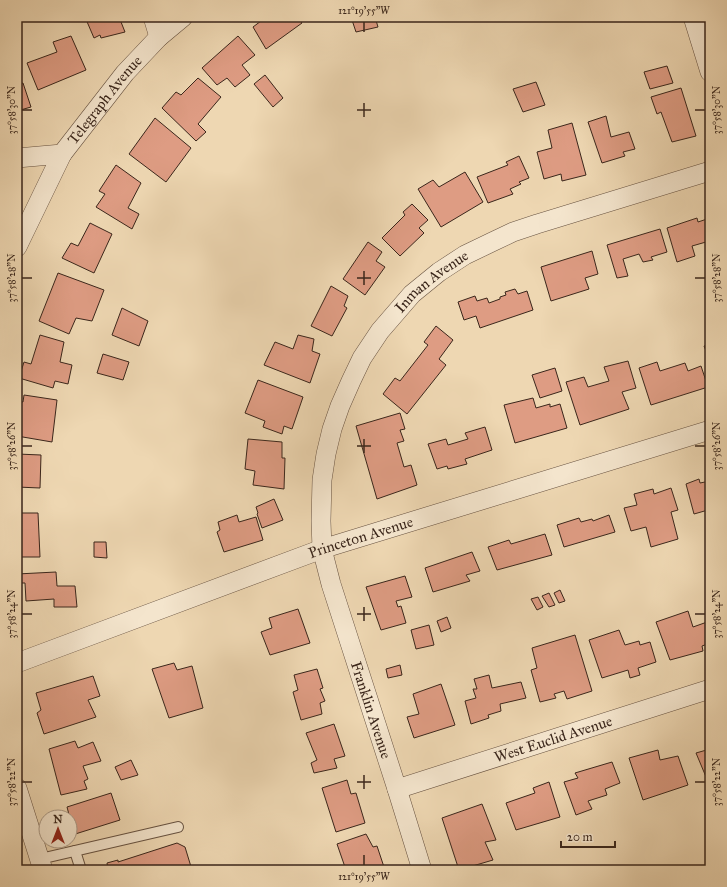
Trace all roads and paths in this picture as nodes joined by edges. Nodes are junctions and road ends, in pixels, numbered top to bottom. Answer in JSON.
{"nodes":[{"id":1,"x":153,"y":17,"type":"edge"},
{"id":2,"x":183,"y":17,"type":"edge"},
{"id":3,"x":693,"y":17,"type":"edge"},
{"id":4,"x":159,"y":37,"type":"junction"},
{"id":5,"x":710,"y":72,"type":"edge"},
{"id":6,"x":62,"y":154,"type":"junction"},
{"id":7,"x":17,"y":158,"type":"edge"},
{"id":8,"x":710,"y":171,"type":"edge"},
{"id":9,"x":17,"y":247,"type":"edge"},
{"id":10,"x":710,"y":430,"type":"edge"},
{"id":11,"x":322,"y":549,"type":"junction"},
{"id":12,"x":17,"y":663,"type":"edge"},
{"id":13,"x":710,"y":689,"type":"edge"},
{"id":14,"x":17,"y":788,"type":"edge"},
{"id":15,"x":397,"y":789,"type":"junction"},
{"id":16,"x":178,"y":827,"type":"dead end"},
{"id":17,"x":75,"y":851,"type":"junction"},
{"id":18,"x":41,"y":864,"type":"edge"},
{"id":19,"x":81,"y":870,"type":"edge"},
{"id":20,"x":422,"y":870,"type":"edge"}],
"edges":[{"from":1,"to":4,"type":"street"},
{"from":2,"to":4,"type":"street","name":"Telegraph Avenue"},
{"from":3,"to":5,"type":"street"},
{"from":4,"to":6,"type":"street","name":"Telegraph Avenue"},
{"from":6,"to":7,"type":"street","name":"Telegraph Avenue"},
{"from":6,"to":9,"type":"street"},
{"from":8,"to":11,"type":"street","name":"Inman Avenue"},
{"from":10,"to":11,"type":"street","name":"Princeton Avenue"},
{"from":11,"to":12,"type":"street","name":"Princeton Avenue"},
{"from":11,"to":15,"type":"street","name":"Franklin Avenue"},
{"from":13,"to":15,"type":"street","name":"West Euclid Avenue"},
{"from":14,"to":18,"type":"street"},
{"from":15,"to":20,"type":"street","name":"Franklin Avenue"},
{"from":16,"to":17,"type":"lane"},
{"from":17,"to":18,"type":"lane"},
{"from":17,"to":19,"type":"lane"}]}
